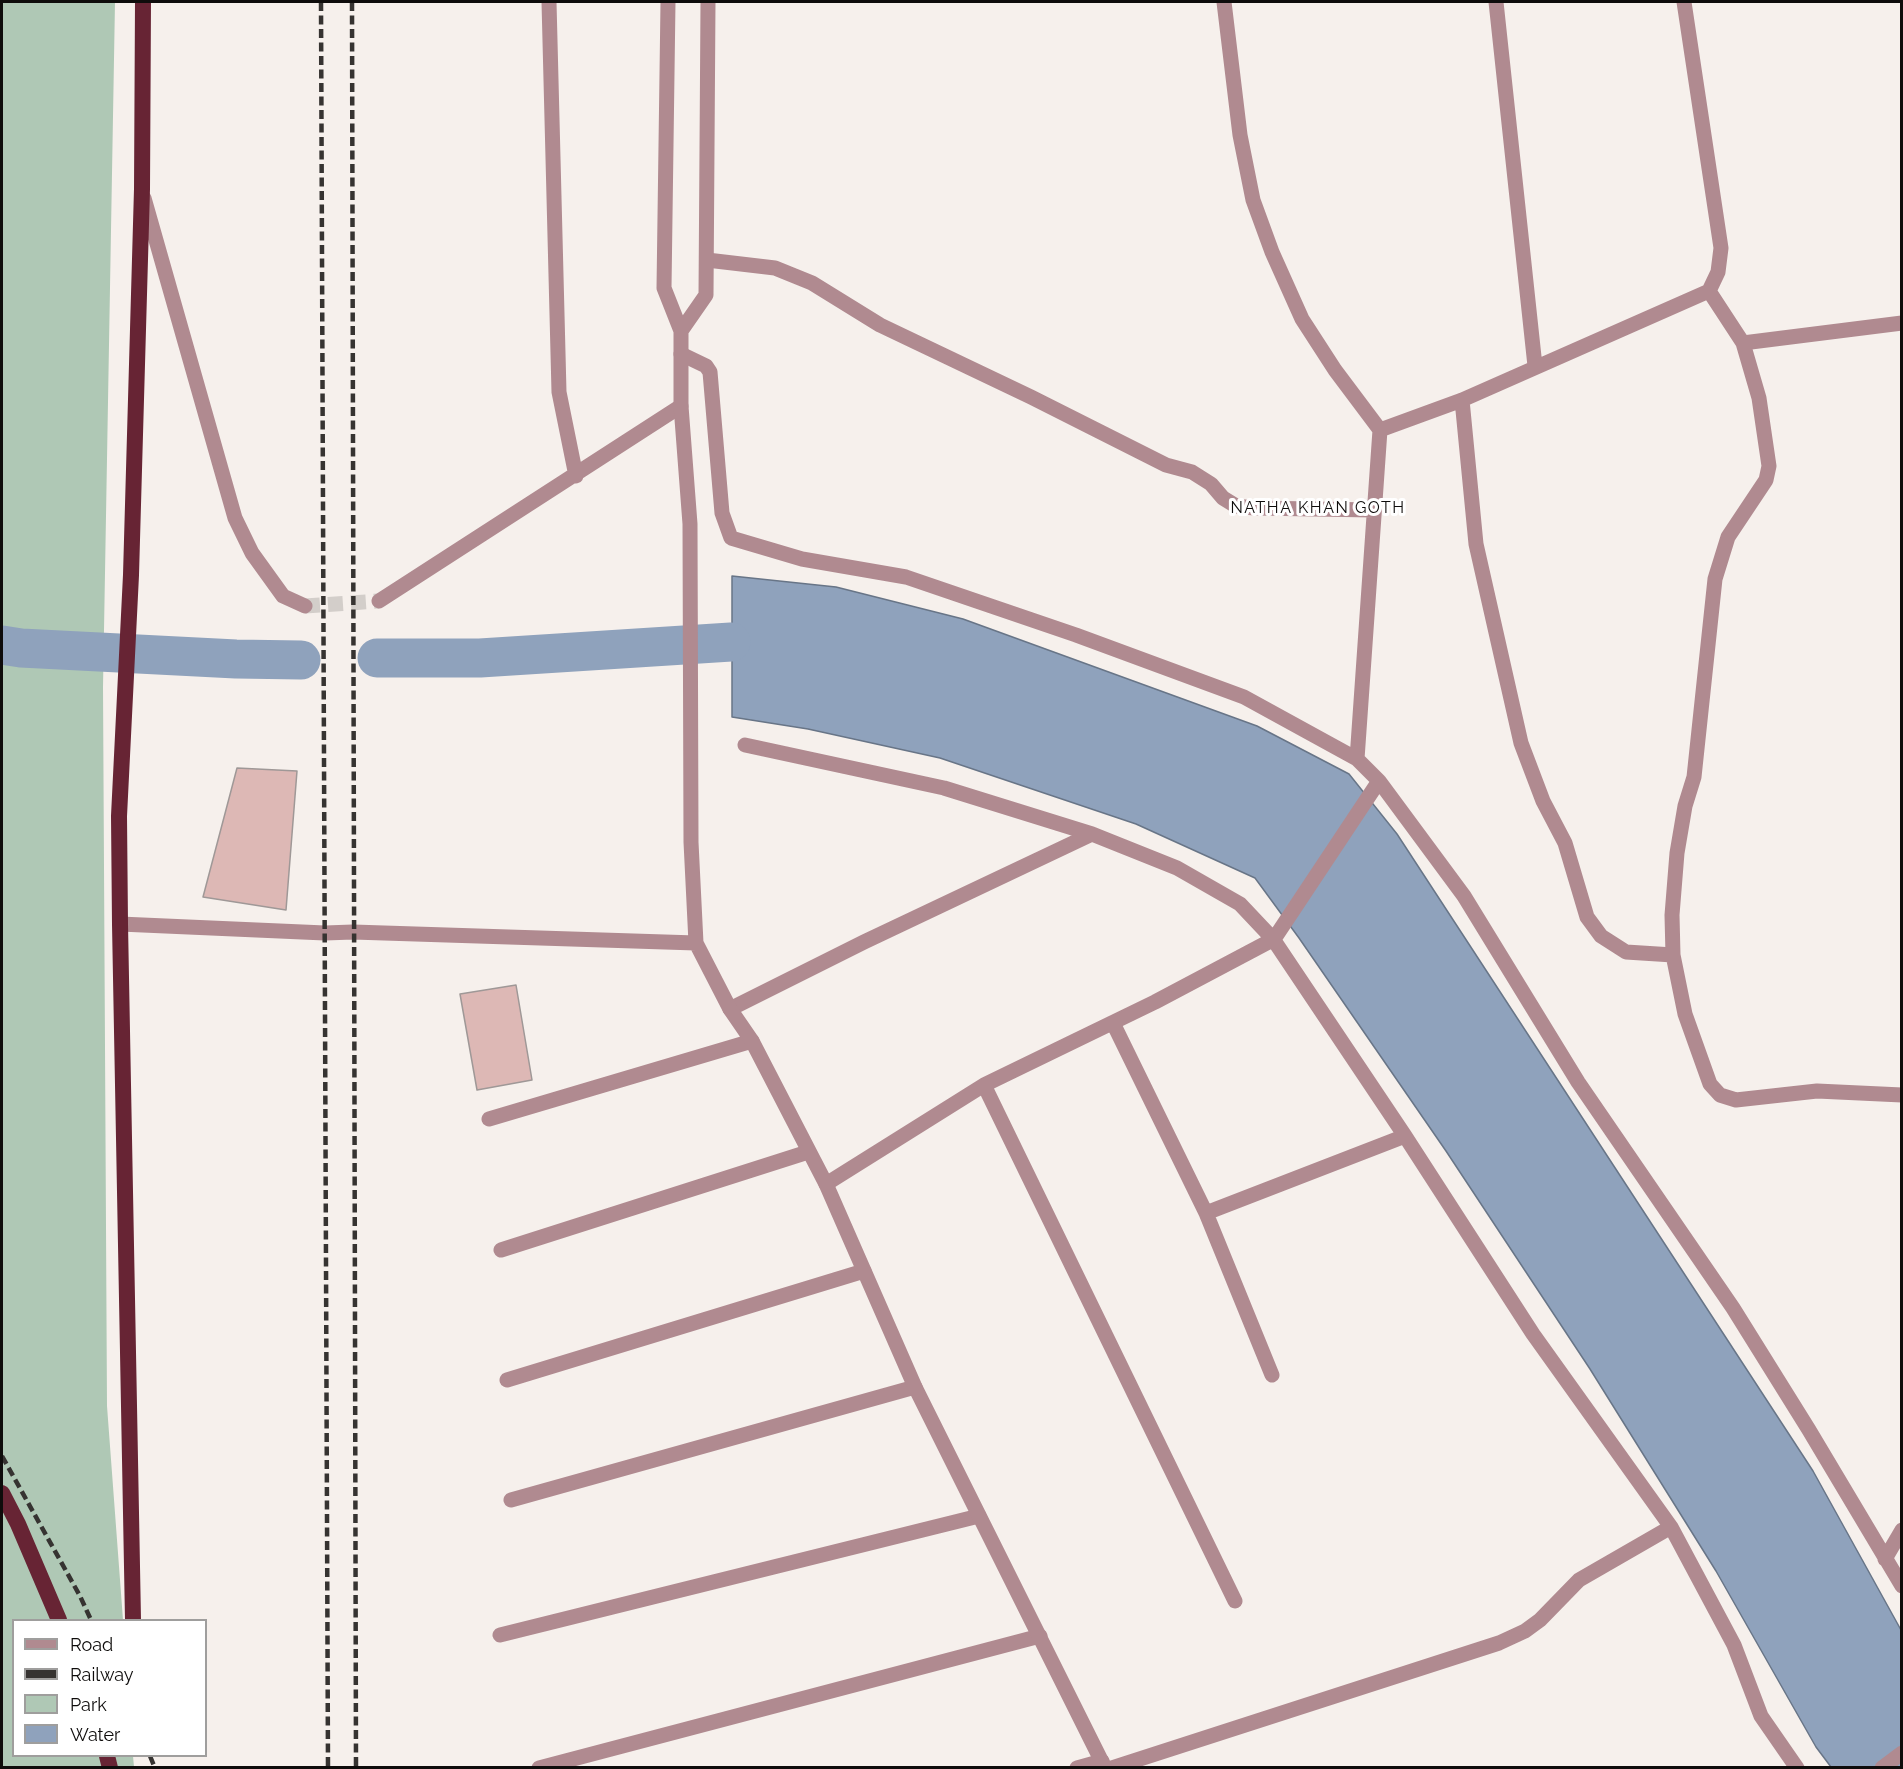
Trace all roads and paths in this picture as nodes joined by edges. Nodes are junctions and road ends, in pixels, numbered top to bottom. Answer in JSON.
{"nodes":[{"id":1,"x":143,"y":2,"type":"edge"},
{"id":2,"x":549,"y":2,"type":"edge"},
{"id":3,"x":668,"y":2,"type":"edge"},
{"id":4,"x":708,"y":2,"type":"edge"},
{"id":5,"x":1224,"y":2,"type":"edge"},
{"id":6,"x":1496,"y":2,"type":"edge"},
{"id":7,"x":1684,"y":2,"type":"edge"},
{"id":8,"x":142,"y":189,"type":"junction"},
{"id":9,"x":707,"y":260,"type":"junction"},
{"id":10,"x":1709,"y":291,"type":"junction"},
{"id":11,"x":1902,"y":323,"type":"edge"},
{"id":12,"x":681,"y":331,"type":"junction"},
{"id":13,"x":1743,"y":343,"type":"junction"},
{"id":14,"x":681,"y":354,"type":"junction"},
{"id":15,"x":1535,"y":366,"type":"junction"},
{"id":16,"x":1462,"y":400,"type":"junction"},
{"id":17,"x":681,"y":406,"type":"junction"},
{"id":18,"x":1380,"y":430,"type":"junction"},
{"id":19,"x":576,"y":476,"type":"junction"},
{"id":20,"x":1374,"y":510,"type":"junction"},
{"id":21,"x":379,"y":602,"type":"tunnel mouth"},
{"id":22,"x":305,"y":606,"type":"tunnel mouth"},
{"id":23,"x":745,"y":745,"type":"dead end"},
{"id":24,"x":1357,"y":759,"type":"junction"},
{"id":25,"x":1378,"y":783,"type":"junction"},
{"id":26,"x":1092,"y":834,"type":"junction"},
{"id":27,"x":120,"y":924,"type":"junction"},
{"id":28,"x":1274,"y":939,"type":"junction"},
{"id":29,"x":696,"y":943,"type":"junction"},
{"id":30,"x":1672,"y":955,"type":"junction"},
{"id":31,"x":730,"y":1009,"type":"junction"},
{"id":32,"x":1113,"y":1023,"type":"junction"},
{"id":33,"x":752,"y":1041,"type":"junction"},
{"id":34,"x":984,"y":1085,"type":"junction"},
{"id":35,"x":1902,"y":1095,"type":"edge"},
{"id":36,"x":489,"y":1119,"type":"dead end"},
{"id":37,"x":1405,"y":1136,"type":"junction"},
{"id":38,"x":808,"y":1152,"type":"junction"},
{"id":39,"x":826,"y":1184,"type":"junction"},
{"id":40,"x":1206,"y":1213,"type":"junction"},
{"id":41,"x":501,"y":1250,"type":"dead end"},
{"id":42,"x":864,"y":1271,"type":"junction"},
{"id":43,"x":1272,"y":1375,"type":"dead end"},
{"id":44,"x":507,"y":1380,"type":"dead end"},
{"id":45,"x":915,"y":1387,"type":"junction"},
{"id":46,"x":2,"y":1493,"type":"edge"},
{"id":47,"x":511,"y":1500,"type":"dead end"},
{"id":48,"x":980,"y":1516,"type":"junction"},
{"id":49,"x":1671,"y":1527,"type":"junction"},
{"id":50,"x":1902,"y":1530,"type":"edge"},
{"id":51,"x":1884,"y":1558,"type":"junction"},
{"id":52,"x":1902,"y":1586,"type":"edge"},
{"id":53,"x":1234,"y":1601,"type":"dead end"},
{"id":54,"x":59,"y":1619,"type":"edge"},
{"id":55,"x":133,"y":1619,"type":"edge"},
{"id":56,"x":500,"y":1635,"type":"dead end"},
{"id":57,"x":1040,"y":1636,"type":"junction"},
{"id":58,"x":1902,"y":1754,"type":"edge"},
{"id":59,"x":1106,"y":1765,"type":"edge"},
{"id":60,"x":539,"y":1767,"type":"edge"},
{"id":61,"x":1077,"y":1767,"type":"edge"},
{"id":62,"x":1797,"y":1767,"type":"edge"},
{"id":63,"x":1882,"y":1767,"type":"edge"}],
"edges":[{"from":1,"to":8,"type":"highway"},
{"from":2,"to":19,"type":"street"},
{"from":3,"to":12,"type":"street"},
{"from":4,"to":9,"type":"street"},
{"from":5,"to":18,"type":"street"},
{"from":6,"to":15,"type":"street"},
{"from":7,"to":10,"type":"street"},
{"from":8,"to":22,"type":"street"},
{"from":8,"to":27,"type":"highway"},
{"from":9,"to":12,"type":"street"},
{"from":9,"to":20,"type":"street"},
{"from":10,"to":13,"type":"street"},
{"from":10,"to":15,"type":"street"},
{"from":11,"to":13,"type":"street"},
{"from":12,"to":14,"type":"street"},
{"from":13,"to":30,"type":"street"},
{"from":14,"to":17,"type":"street"},
{"from":14,"to":24,"type":"street"},
{"from":15,"to":16,"type":"street"},
{"from":16,"to":18,"type":"street"},
{"from":16,"to":30,"type":"street"},
{"from":17,"to":19,"type":"street"},
{"from":17,"to":29,"type":"street"},
{"from":18,"to":20,"type":"street"},
{"from":19,"to":21,"type":"street"},
{"from":20,"to":24,"type":"street"},
{"from":23,"to":26,"type":"street"},
{"from":24,"to":25,"type":"street"},
{"from":25,"to":28,"type":"street"},
{"from":25,"to":51,"type":"street"},
{"from":26,"to":28,"type":"street"},
{"from":26,"to":31,"type":"street"},
{"from":27,"to":29,"type":"street"},
{"from":27,"to":55,"type":"highway"},
{"from":28,"to":32,"type":"street"},
{"from":28,"to":37,"type":"street"},
{"from":29,"to":31,"type":"street"},
{"from":30,"to":35,"type":"street"},
{"from":31,"to":33,"type":"street"},
{"from":32,"to":34,"type":"street"},
{"from":32,"to":40,"type":"street"},
{"from":33,"to":36,"type":"street"},
{"from":33,"to":38,"type":"street"},
{"from":34,"to":39,"type":"street"},
{"from":34,"to":53,"type":"street"},
{"from":37,"to":40,"type":"street"},
{"from":37,"to":49,"type":"street"},
{"from":38,"to":39,"type":"street"},
{"from":38,"to":41,"type":"street"},
{"from":39,"to":42,"type":"street"},
{"from":40,"to":43,"type":"street"},
{"from":42,"to":44,"type":"street"},
{"from":42,"to":45,"type":"street"},
{"from":45,"to":47,"type":"street"},
{"from":45,"to":48,"type":"street"},
{"from":46,"to":54,"type":"highway"},
{"from":48,"to":56,"type":"street"},
{"from":48,"to":57,"type":"street"},
{"from":49,"to":59,"type":"street"},
{"from":49,"to":62,"type":"street"},
{"from":50,"to":51,"type":"street"},
{"from":51,"to":52,"type":"street"},
{"from":57,"to":59,"type":"street"},
{"from":57,"to":60,"type":"street"},
{"from":58,"to":63,"type":"street"},
{"from":59,"to":61,"type":"street"}]}
